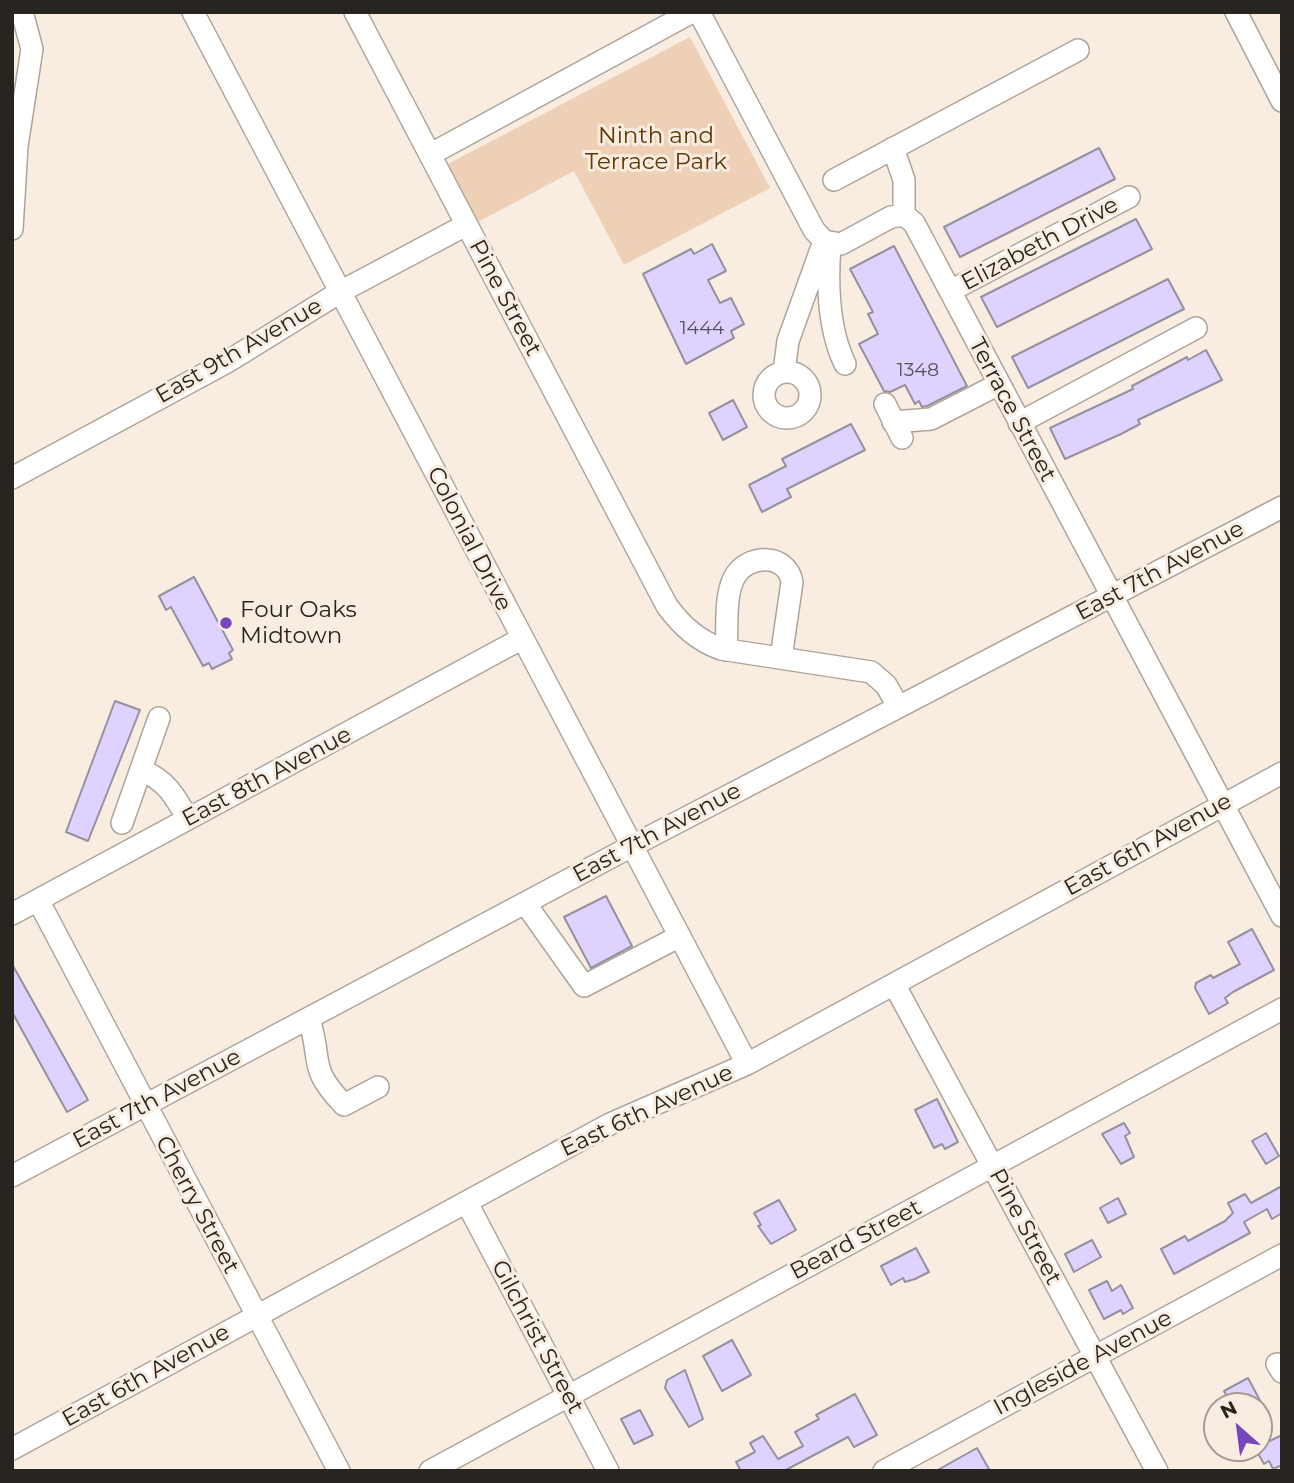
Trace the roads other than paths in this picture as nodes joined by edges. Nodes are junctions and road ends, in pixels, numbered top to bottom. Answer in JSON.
{"nodes":[{"id":1,"x":22,"y":12,"type":"edge"},
{"id":2,"x":193,"y":12,"type":"edge"},
{"id":3,"x":355,"y":12,"type":"edge"},
{"id":4,"x":1236,"y":12,"type":"edge"},
{"id":5,"x":700,"y":13,"type":"edge"},
{"id":6,"x":1078,"y":50,"type":"dead end"},
{"id":7,"x":1282,"y":100,"type":"edge"},
{"id":8,"x":893,"y":148,"type":"junction"},
{"id":9,"x":431,"y":154,"type":"junction"},
{"id":10,"x":834,"y":180,"type":"dead end"},
{"id":11,"x":1129,"y":197,"type":"dead end"},
{"id":12,"x":904,"y":215,"type":"junction"},
{"id":13,"x":466,"y":225,"type":"junction"},
{"id":14,"x":12,"y":229,"type":"edge"},
{"id":15,"x":827,"y":242,"type":"junction"},
{"id":16,"x":950,"y":291,"type":"junction"},
{"id":17,"x":340,"y":292,"type":"junction"},
{"id":18,"x":1196,"y":328,"type":"dead end"},
{"id":19,"x":845,"y":364,"type":"dead end"},
{"id":20,"x":784,"y":372,"type":"dead end"},
{"id":21,"x":999,"y":384,"type":"junction"},
{"id":22,"x":893,"y":421,"type":"dead end"},
{"id":23,"x":1019,"y":423,"type":"junction"},
{"id":24,"x":12,"y":478,"type":"edge"},
{"id":25,"x":1282,"y":508,"type":"edge"},
{"id":26,"x":1110,"y":597,"type":"junction"},
{"id":27,"x":521,"y":639,"type":"junction"},
{"id":28,"x":726,"y":650,"type":"junction"},
{"id":29,"x":781,"y":658,"type":"junction"},
{"id":30,"x":898,"y":706,"type":"junction"},
{"id":31,"x":159,"y":718,"type":"dead end"},
{"id":32,"x":141,"y":770,"type":"junction"},
{"id":33,"x":1282,"y":773,"type":"edge"},
{"id":34,"x":1222,"y":805,"type":"junction"},
{"id":35,"x":188,"y":819,"type":"junction"},
{"id":36,"x":122,"y":823,"type":"dead end"},
{"id":37,"x":632,"y":846,"type":"junction"},
{"id":38,"x":38,"y":900,"type":"junction"},
{"id":39,"x":525,"y":903,"type":"junction"},
{"id":40,"x":12,"y":914,"type":"edge"},
{"id":41,"x":1282,"y":916,"type":"edge"},
{"id":42,"x":680,"y":936,"type":"junction"},
{"id":43,"x":894,"y":984,"type":"junction"},
{"id":44,"x":1282,"y":1009,"type":"edge"},
{"id":45,"x":309,"y":1019,"type":"junction"},
{"id":46,"x":747,"y":1064,"type":"junction"},
{"id":47,"x":378,"y":1087,"type":"dead end"},
{"id":48,"x":145,"y":1106,"type":"junction"},
{"id":49,"x":35,"y":1163,"type":"junction"},
{"id":50,"x":992,"y":1166,"type":"junction"},
{"id":51,"x":12,"y":1170,"type":"edge"},
{"id":52,"x":12,"y":1176,"type":"edge"},
{"id":53,"x":467,"y":1203,"type":"junction"},
{"id":54,"x":1282,"y":1255,"type":"edge"},
{"id":55,"x":256,"y":1317,"type":"junction"},
{"id":56,"x":1095,"y":1356,"type":"junction"},
{"id":57,"x":568,"y":1396,"type":"junction"},
{"id":58,"x":12,"y":1449,"type":"edge"},
{"id":59,"x":339,"y":1471,"type":"edge"},
{"id":60,"x":430,"y":1471,"type":"edge"},
{"id":61,"x":608,"y":1471,"type":"edge"},
{"id":62,"x":884,"y":1471,"type":"edge"},
{"id":63,"x":1157,"y":1471,"type":"edge"}],
"edges":[{"from":1,"to":14,"type":"street"},
{"from":2,"to":17,"type":"street","name":"Colonial Drive"},
{"from":3,"to":9,"type":"street","name":"Pine Street"},
{"from":4,"to":7,"type":"street"},
{"from":5,"to":9,"type":"street"},
{"from":5,"to":15,"type":"street"},
{"from":6,"to":8,"type":"street"},
{"from":8,"to":10,"type":"street"},
{"from":8,"to":12,"type":"street"},
{"from":9,"to":13,"type":"street","name":"Pine Street"},
{"from":11,"to":16,"type":"street","name":"Elizabeth Drive"},
{"from":12,"to":15,"type":"street"},
{"from":12,"to":16,"type":"street","name":"Terrace Street"},
{"from":13,"to":17,"type":"street","name":"East 9th Avenue"},
{"from":13,"to":28,"type":"street","name":"Pine Street"},
{"from":15,"to":19,"type":"street"},
{"from":15,"to":20,"type":"street"},
{"from":16,"to":21,"type":"street","name":"Terrace Street"},
{"from":17,"to":24,"type":"street","name":"East 9th Avenue"},
{"from":17,"to":27,"type":"street","name":"Colonial Drive"},
{"from":18,"to":23,"type":"street"},
{"from":21,"to":22,"type":"street"},
{"from":21,"to":23,"type":"street","name":"Terrace Street"},
{"from":23,"to":26,"type":"street","name":"Terrace Street"},
{"from":25,"to":26,"type":"street","name":"East 7th Avenue"},
{"from":26,"to":30,"type":"street","name":"East 7th Avenue"},
{"from":26,"to":34,"type":"street","name":"Terrace Street"},
{"from":27,"to":35,"type":"street","name":"East 8th Avenue"},
{"from":27,"to":37,"type":"street","name":"Colonial Drive"},
{"from":28,"to":29,"type":"street","name":"Pine Street"},
{"from":28,"to":29,"type":"street"},
{"from":29,"to":30,"type":"street","name":"Pine Street"},
{"from":30,"to":37,"type":"street","name":"East 7th Avenue"},
{"from":31,"to":32,"type":"street"},
{"from":32,"to":35,"type":"street"},
{"from":32,"to":36,"type":"street"},
{"from":33,"to":34,"type":"street","name":"East 6th Avenue"},
{"from":34,"to":41,"type":"street","name":"Terrace Street"},
{"from":34,"to":43,"type":"street","name":"East 6th Avenue"},
{"from":35,"to":38,"type":"street","name":"East 8th Avenue"},
{"from":37,"to":39,"type":"street","name":"East 7th Avenue"},
{"from":37,"to":42,"type":"street","name":"Colonial Drive"},
{"from":38,"to":40,"type":"street","name":"East 8th Avenue"},
{"from":38,"to":48,"type":"street","name":"Cherry Street"},
{"from":39,"to":42,"type":"street"},
{"from":39,"to":45,"type":"street","name":"East 7th Avenue"},
{"from":42,"to":46,"type":"street","name":"Colonial Drive"},
{"from":43,"to":46,"type":"street","name":"East 6th Avenue"},
{"from":43,"to":50,"type":"street","name":"Pine Street"},
{"from":44,"to":50,"type":"street","name":"Beard Street"},
{"from":45,"to":47,"type":"street"},
{"from":45,"to":48,"type":"street","name":"East 7th Avenue"},
{"from":46,"to":53,"type":"street","name":"East 6th Avenue"},
{"from":48,"to":49,"type":"street","name":"East 7th Avenue"},
{"from":48,"to":55,"type":"street","name":"Cherry Street"},
{"from":49,"to":51,"type":"street","name":"East 7th Avenue"},
{"from":49,"to":52,"type":"street","name":"East 7th Avenue"},
{"from":50,"to":56,"type":"street","name":"Pine Street"},
{"from":50,"to":57,"type":"street","name":"Beard Street"},
{"from":53,"to":55,"type":"street","name":"East 6th Avenue"},
{"from":53,"to":57,"type":"street","name":"Gilchrist Street"},
{"from":54,"to":56,"type":"street","name":"Ingleside Avenue"},
{"from":55,"to":58,"type":"street","name":"East 6th Avenue"},
{"from":55,"to":59,"type":"street","name":"Cherry Street"},
{"from":56,"to":62,"type":"street","name":"Ingleside Avenue"},
{"from":56,"to":63,"type":"street","name":"Pine Street"},
{"from":57,"to":60,"type":"street","name":"Beard Street"},
{"from":57,"to":61,"type":"street","name":"Gilchrist Street"}]}
